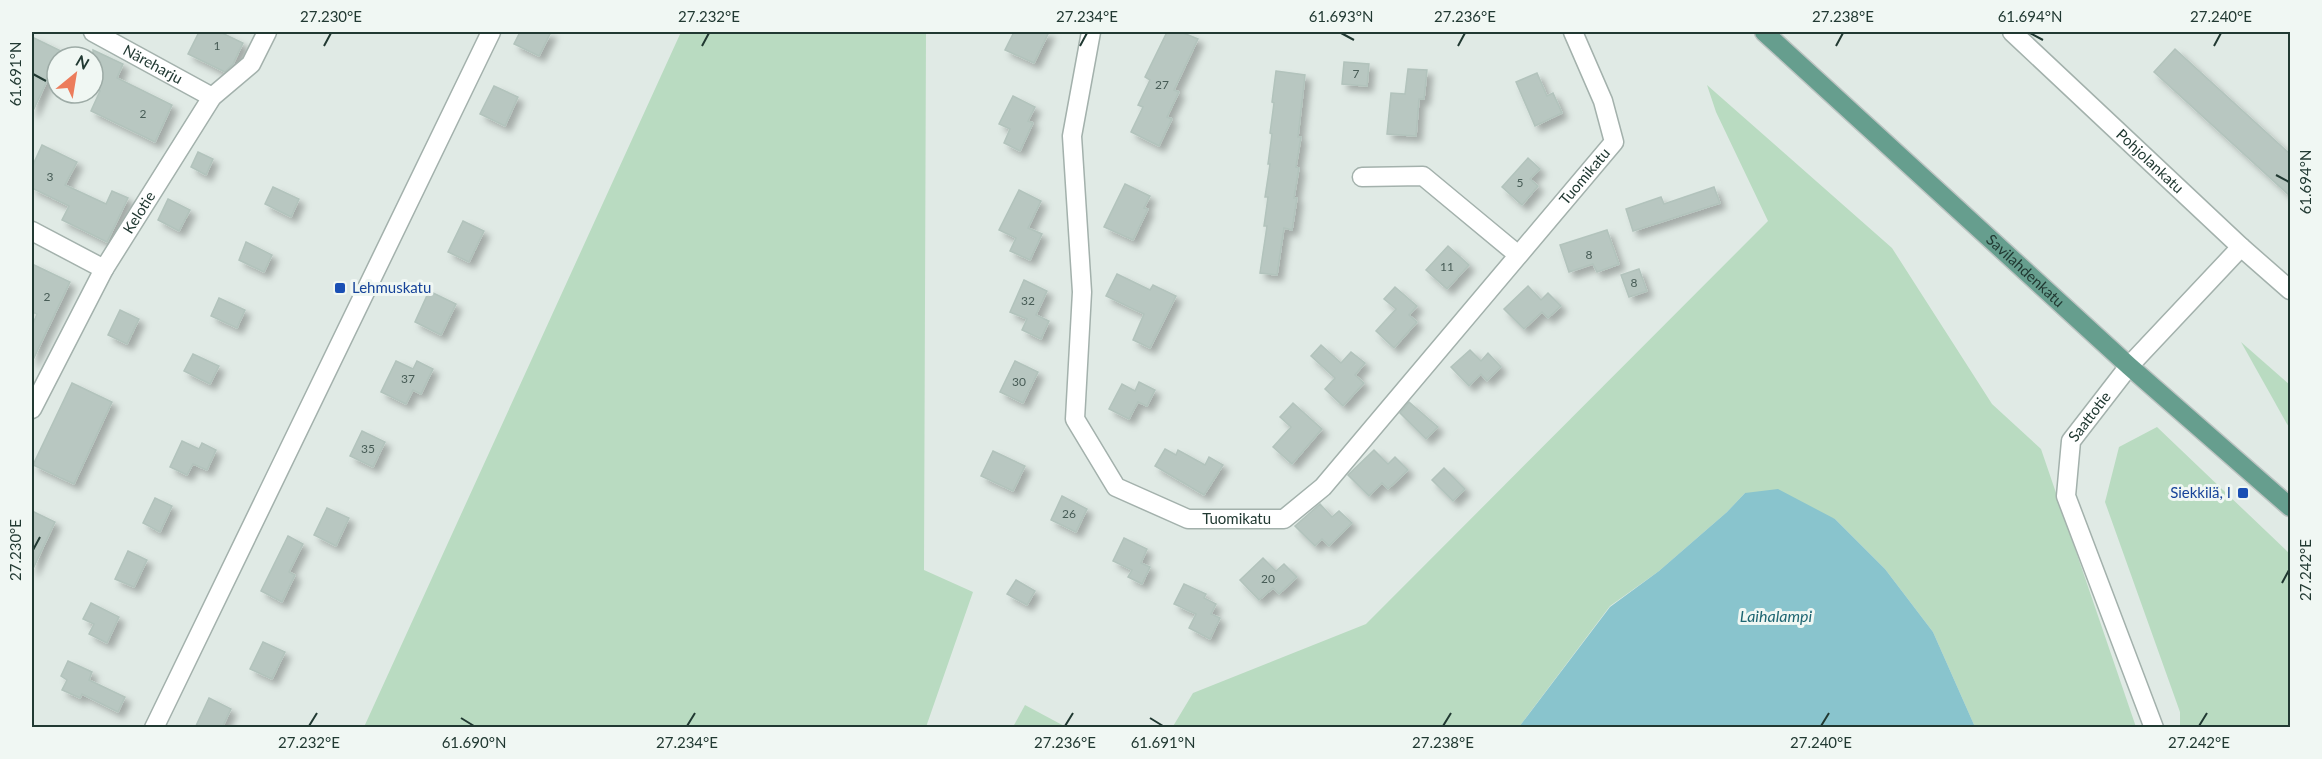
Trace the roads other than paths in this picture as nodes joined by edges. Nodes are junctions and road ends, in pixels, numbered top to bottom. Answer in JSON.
{"nodes":[{"id":1,"x":93,"y":32,"type":"edge"},
{"id":2,"x":267,"y":32,"type":"edge"},
{"id":3,"x":491,"y":32,"type":"edge"},
{"id":4,"x":1091,"y":32,"type":"edge"},
{"id":5,"x":1573,"y":32,"type":"edge"},
{"id":6,"x":1764,"y":32,"type":"edge"},
{"id":7,"x":2012,"y":32,"type":"edge"},
{"id":8,"x":212,"y":97,"type":"junction"},
{"id":9,"x":1362,"y":177,"type":"dead end"},
{"id":10,"x":32,"y":231,"type":"edge"},
{"id":11,"x":2241,"y":247,"type":"junction"},
{"id":12,"x":1517,"y":254,"type":"junction"},
{"id":13,"x":104,"y":269,"type":"junction"},
{"id":14,"x":2290,"y":290,"type":"edge"},
{"id":15,"x":2129,"y":366,"type":"junction"},
{"id":16,"x":32,"y":409,"type":"edge"},
{"id":17,"x":2290,"y":507,"type":"edge"},
{"id":18,"x":154,"y":728,"type":"edge"},
{"id":19,"x":2154,"y":728,"type":"edge"}],
"edges":[{"from":1,"to":8,"type":"street","name":"Näreharju"},
{"from":2,"to":8,"type":"street","name":"Kelotie"},
{"from":3,"to":18,"type":"street"},
{"from":4,"to":12,"type":"street","name":"Tuomikatu"},
{"from":5,"to":12,"type":"street","name":"Tuomikatu"},
{"from":6,"to":15,"type":"main road","name":"Savilahdenkatu"},
{"from":7,"to":11,"type":"street","name":"Pohjolankatu"},
{"from":8,"to":13,"type":"street","name":"Kelotie"},
{"from":9,"to":12,"type":"street"},
{"from":10,"to":13,"type":"street"},
{"from":11,"to":14,"type":"street","name":"Pohjolankatu"},
{"from":11,"to":15,"type":"street","name":"Saattotie"},
{"from":13,"to":16,"type":"street","name":"Kelotie"},
{"from":15,"to":17,"type":"main road","name":"Savilahdenkatu"},
{"from":15,"to":19,"type":"street","name":"Saattotie"}]}
